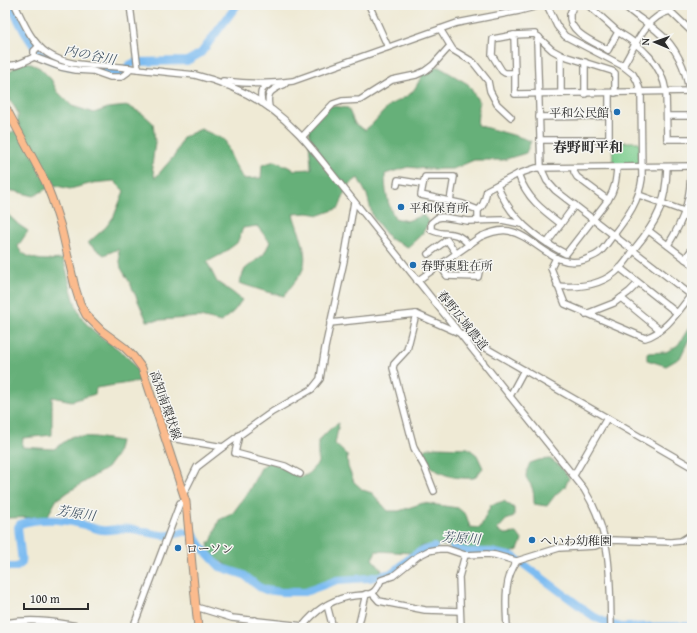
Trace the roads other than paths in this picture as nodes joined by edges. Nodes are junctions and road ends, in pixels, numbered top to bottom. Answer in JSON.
{"nodes":[{"id":1,"x":15,"y":5,"type":"edge"},
{"id":2,"x":130,"y":5,"type":"edge"},
{"id":3,"x":369,"y":5,"type":"edge"},
{"id":4,"x":542,"y":5,"type":"edge"},
{"id":5,"x":547,"y":5,"type":"edge"},
{"id":6,"x":574,"y":5,"type":"edge"},
{"id":7,"x":588,"y":5,"type":"edge"},
{"id":8,"x":624,"y":5,"type":"edge"},
{"id":9,"x":648,"y":24,"type":"junction"},
{"id":10,"x":440,"y":28,"type":"junction"},
{"id":11,"x":618,"y":32,"type":"junction"},
{"id":12,"x":692,"y":32,"type":"edge"},
{"id":13,"x":514,"y":35,"type":"junction"},
{"id":14,"x":539,"y":37,"type":"junction"},
{"id":15,"x":636,"y":44,"type":"junction"},
{"id":16,"x":450,"y":46,"type":"junction"},
{"id":17,"x":388,"y":47,"type":"junction"},
{"id":18,"x":36,"y":50,"type":"junction"},
{"id":19,"x":562,"y":56,"type":"junction"},
{"id":20,"x":585,"y":62,"type":"junction"},
{"id":21,"x":5,"y":64,"type":"edge"},
{"id":22,"x":137,"y":64,"type":"junction"},
{"id":23,"x":623,"y":66,"type":"junction"},
{"id":24,"x":130,"y":68,"type":"junction"},
{"id":25,"x":515,"y":73,"type":"junction"},
{"id":26,"x":213,"y":79,"type":"junction"},
{"id":27,"x":293,"y":81,"type":"junction"},
{"id":28,"x":269,"y":84,"type":"junction"},
{"id":29,"x":690,"y":91,"type":"edge"},
{"id":30,"x":641,"y":92,"type":"junction"},
{"id":31,"x":666,"y":92,"type":"junction"},
{"id":32,"x":609,"y":93,"type":"junction"},
{"id":33,"x":615,"y":93,"type":"junction"},
{"id":34,"x":538,"y":94,"type":"junction"},
{"id":35,"x":561,"y":94,"type":"junction"},
{"id":36,"x":585,"y":94,"type":"junction"},
{"id":37,"x":262,"y":103,"type":"junction"},
{"id":38,"x":5,"y":106,"type":"edge"},
{"id":39,"x":270,"y":107,"type":"junction"},
{"id":40,"x":609,"y":116,"type":"junction"},
{"id":41,"x":666,"y":116,"type":"junction"},
{"id":42,"x":692,"y":116,"type":"edge"},
{"id":43,"x":511,"y":117,"type":"dead end"},
{"id":44,"x":539,"y":117,"type":"junction"},
{"id":45,"x":302,"y":136,"type":"junction"},
{"id":46,"x":692,"y":139,"type":"edge"},
{"id":47,"x":540,"y":140,"type":"junction"},
{"id":48,"x":691,"y":166,"type":"edge"},
{"id":49,"x":642,"y":167,"type":"junction"},
{"id":50,"x":667,"y":167,"type":"junction"},
{"id":51,"x":541,"y":168,"type":"junction"},
{"id":52,"x":574,"y":168,"type":"junction"},
{"id":53,"x":617,"y":168,"type":"junction"},
{"id":54,"x":518,"y":174,"type":"junction"},
{"id":55,"x":423,"y":184,"type":"junction"},
{"id":56,"x":397,"y":185,"type":"dead end"},
{"id":57,"x":497,"y":185,"type":"junction"},
{"id":58,"x":639,"y":195,"type":"junction"},
{"id":59,"x":608,"y":200,"type":"junction"},
{"id":60,"x":450,"y":201,"type":"junction"},
{"id":61,"x":354,"y":202,"type":"junction"},
{"id":62,"x":663,"y":204,"type":"junction"},
{"id":63,"x":575,"y":205,"type":"junction"},
{"id":64,"x":478,"y":210,"type":"junction"},
{"id":65,"x":685,"y":212,"type":"junction"},
{"id":66,"x":692,"y":214,"type":"edge"},
{"id":67,"x":594,"y":219,"type":"junction"},
{"id":68,"x":478,"y":220,"type":"junction"},
{"id":69,"x":521,"y":224,"type":"junction"},
{"id":70,"x":561,"y":224,"type":"junction"},
{"id":71,"x":649,"y":231,"type":"junction"},
{"id":72,"x":613,"y":235,"type":"junction"},
{"id":73,"x":547,"y":243,"type":"junction"},
{"id":74,"x":468,"y":245,"type":"junction"},
{"id":75,"x":668,"y":245,"type":"junction"},
{"id":76,"x":692,"y":249,"type":"edge"},
{"id":77,"x":634,"y":250,"type":"junction"},
{"id":78,"x":456,"y":253,"type":"junction"},
{"id":79,"x":428,"y":254,"type":"dead end"},
{"id":80,"x":556,"y":258,"type":"junction"},
{"id":81,"x":685,"y":259,"type":"junction"},
{"id":82,"x":481,"y":264,"type":"dead end"},
{"id":83,"x":692,"y":264,"type":"edge"},
{"id":84,"x":440,"y":265,"type":"junction"},
{"id":85,"x":620,"y":268,"type":"junction"},
{"id":86,"x":417,"y":281,"type":"junction"},
{"id":87,"x":638,"y":283,"type":"junction"},
{"id":88,"x":557,"y":286,"type":"junction"},
{"id":89,"x":692,"y":294,"type":"edge"},
{"id":90,"x":621,"y":298,"type":"junction"},
{"id":91,"x":677,"y":313,"type":"junction"},
{"id":92,"x":416,"y":314,"type":"junction"},
{"id":93,"x":586,"y":314,"type":"junction"},
{"id":94,"x":330,"y":323,"type":"junction"},
{"id":95,"x":660,"y":330,"type":"junction"},
{"id":96,"x":460,"y":334,"type":"junction"},
{"id":97,"x":524,"y":370,"type":"junction"},
{"id":98,"x":510,"y":396,"type":"junction"},
{"id":99,"x":607,"y":418,"type":"junction"},
{"id":100,"x":239,"y":435,"type":"junction"},
{"id":101,"x":166,"y":437,"type":"junction"},
{"id":102,"x":223,"y":447,"type":"junction"},
{"id":103,"x":692,"y":467,"type":"edge"},
{"id":104,"x":300,"y":474,"type":"dead end"},
{"id":105,"x":574,"y":475,"type":"junction"},
{"id":106,"x":434,"y":491,"type":"dead end"},
{"id":107,"x":184,"y":493,"type":"junction"},
{"id":108,"x":186,"y":502,"type":"junction"},
{"id":109,"x":692,"y":533,"type":"edge"},
{"id":110,"x":606,"y":541,"type":"junction"},
{"id":111,"x":465,"y":555,"type":"junction"},
{"id":112,"x":518,"y":560,"type":"junction"},
{"id":113,"x":369,"y":593,"type":"junction"},
{"id":114,"x":327,"y":605,"type":"junction"},
{"id":115,"x":196,"y":607,"type":"junction"},
{"id":116,"x":460,"y":611,"type":"junction"},
{"id":117,"x":255,"y":620,"type":"junction"},
{"id":118,"x":5,"y":623,"type":"edge"},
{"id":119,"x":87,"y":628,"type":"edge"},
{"id":120,"x":133,"y":628,"type":"edge"},
{"id":121,"x":198,"y":628,"type":"edge"},
{"id":122,"x":255,"y":628,"type":"edge"},
{"id":123,"x":333,"y":628,"type":"edge"},
{"id":124,"x":358,"y":628,"type":"edge"},
{"id":125,"x":461,"y":628,"type":"edge"},
{"id":126,"x":507,"y":628,"type":"edge"},
{"id":127,"x":611,"y":628,"type":"edge"}],
"edges":[{"from":1,"to":18,"type":"street","name":"春野広域農道"},
{"from":2,"to":22,"type":"street"},
{"from":3,"to":17,"type":"street"},
{"from":4,"to":10,"type":"street","name":"春野広域農道"},
{"from":5,"to":23,"type":"street"},
{"from":6,"to":11,"type":"street"},
{"from":7,"to":11,"type":"street"},
{"from":8,"to":9,"type":"street"},
{"from":9,"to":12,"type":"street"},
{"from":9,"to":15,"type":"street"},
{"from":9,"to":29,"type":"street"},
{"from":10,"to":16,"type":"street"},
{"from":10,"to":17,"type":"street","name":"春野広域農道"},
{"from":11,"to":15,"type":"street"},
{"from":13,"to":14,"type":"street"},
{"from":13,"to":25,"type":"street"},
{"from":13,"to":25,"type":"street"},
{"from":14,"to":19,"type":"street"},
{"from":14,"to":34,"type":"street"},
{"from":15,"to":23,"type":"street"},
{"from":15,"to":31,"type":"street"},
{"from":16,"to":43,"type":"street"},
{"from":16,"to":45,"type":"street"},
{"from":17,"to":27,"type":"street","name":"春野広域農道"},
{"from":18,"to":21,"type":"street"},
{"from":18,"to":24,"type":"street","name":"春野広域農道"},
{"from":18,"to":24,"type":"street"},
{"from":19,"to":20,"type":"street"},
{"from":19,"to":35,"type":"street"},
{"from":20,"to":33,"type":"street"},
{"from":20,"to":36,"type":"street"},
{"from":22,"to":24,"type":"street","name":"春野広域農道"},
{"from":22,"to":26,"type":"street","name":"春野広域農道"},
{"from":23,"to":30,"type":"street"},
{"from":25,"to":34,"type":"street"},
{"from":26,"to":28,"type":"street","name":"春野広域農道"},
{"from":26,"to":37,"type":"street","name":"春野広域農道"},
{"from":27,"to":28,"type":"street","name":"春野広域農道"},
{"from":27,"to":39,"type":"street"},
{"from":28,"to":37,"type":"street"},
{"from":29,"to":31,"type":"street"},
{"from":30,"to":31,"type":"street"},
{"from":30,"to":33,"type":"street"},
{"from":30,"to":49,"type":"street"},
{"from":31,"to":41,"type":"street"},
{"from":32,"to":33,"type":"street"},
{"from":32,"to":36,"type":"street"},
{"from":32,"to":40,"type":"street"},
{"from":34,"to":35,"type":"street"},
{"from":34,"to":44,"type":"street"},
{"from":35,"to":36,"type":"street"},
{"from":37,"to":39,"type":"street","name":"春野広域農道"},
{"from":38,"to":101,"type":"main road","name":"高知南環状線"},
{"from":39,"to":45,"type":"street","name":"春野広域農道"},
{"from":40,"to":44,"type":"street"},
{"from":40,"to":47,"type":"street"},
{"from":41,"to":42,"type":"street"},
{"from":41,"to":46,"type":"street"},
{"from":44,"to":47,"type":"street"},
{"from":45,"to":61,"type":"street","name":"春野広域農道"},
{"from":47,"to":51,"type":"street"},
{"from":48,"to":50,"type":"street"},
{"from":48,"to":65,"type":"street"},
{"from":49,"to":50,"type":"street"},
{"from":49,"to":53,"type":"street"},
{"from":49,"to":58,"type":"street"},
{"from":50,"to":62,"type":"street"},
{"from":51,"to":52,"type":"street"},
{"from":51,"to":54,"type":"street"},
{"from":51,"to":63,"type":"street"},
{"from":52,"to":53,"type":"street"},
{"from":52,"to":59,"type":"street"},
{"from":53,"to":59,"type":"street"},
{"from":54,"to":57,"type":"street"},
{"from":54,"to":70,"type":"street"},
{"from":55,"to":56,"type":"street"},
{"from":55,"to":60,"type":"street"},
{"from":55,"to":60,"type":"street"},
{"from":57,"to":64,"type":"street"},
{"from":57,"to":69,"type":"street"},
{"from":58,"to":62,"type":"street"},
{"from":58,"to":72,"type":"street"},
{"from":59,"to":67,"type":"street"},
{"from":60,"to":64,"type":"street"},
{"from":61,"to":86,"type":"street","name":"春野広域農道"},
{"from":61,"to":94,"type":"street"},
{"from":62,"to":65,"type":"street"},
{"from":62,"to":71,"type":"street"},
{"from":63,"to":67,"type":"street"},
{"from":63,"to":70,"type":"street"},
{"from":64,"to":68,"type":"street"},
{"from":65,"to":66,"type":"street"},
{"from":65,"to":75,"type":"street"},
{"from":67,"to":72,"type":"street"},
{"from":67,"to":73,"type":"street"},
{"from":68,"to":69,"type":"street"},
{"from":68,"to":74,"type":"street"},
{"from":69,"to":73,"type":"street"},
{"from":70,"to":73,"type":"street"},
{"from":71,"to":75,"type":"street"},
{"from":71,"to":77,"type":"street"},
{"from":72,"to":77,"type":"street"},
{"from":72,"to":80,"type":"street"},
{"from":74,"to":78,"type":"street"},
{"from":74,"to":80,"type":"street"},
{"from":75,"to":81,"type":"street"},
{"from":76,"to":81,"type":"street"},
{"from":77,"to":85,"type":"street"},
{"from":77,"to":89,"type":"street"},
{"from":78,"to":79,"type":"street"},
{"from":78,"to":84,"type":"street"},
{"from":80,"to":88,"type":"street"},
{"from":81,"to":83,"type":"street"},
{"from":82,"to":84,"type":"street"},
{"from":84,"to":86,"type":"street"},
{"from":85,"to":87,"type":"street"},
{"from":85,"to":88,"type":"street"},
{"from":86,"to":96,"type":"street","name":"春野広域農道"},
{"from":87,"to":90,"type":"street"},
{"from":87,"to":91,"type":"street"},
{"from":88,"to":93,"type":"street"},
{"from":89,"to":91,"type":"street"},
{"from":90,"to":93,"type":"street"},
{"from":90,"to":95,"type":"street"},
{"from":91,"to":95,"type":"street"},
{"from":92,"to":94,"type":"street"},
{"from":92,"to":96,"type":"street"},
{"from":92,"to":106,"type":"street"},
{"from":93,"to":95,"type":"street"},
{"from":94,"to":100,"type":"street"},
{"from":96,"to":97,"type":"street"},
{"from":96,"to":98,"type":"street","name":"春野広域農道"},
{"from":97,"to":98,"type":"street"},
{"from":97,"to":99,"type":"street"},
{"from":98,"to":105,"type":"street","name":"春野広域農道"},
{"from":99,"to":103,"type":"street"},
{"from":99,"to":105,"type":"street"},
{"from":100,"to":102,"type":"street"},
{"from":100,"to":104,"type":"street"},
{"from":101,"to":102,"type":"street"},
{"from":101,"to":107,"type":"main road","name":"高知南環状線"},
{"from":102,"to":107,"type":"street"},
{"from":105,"to":110,"type":"street","name":"春野広域農道"},
{"from":107,"to":108,"type":"main road","name":"高知南環状線"},
{"from":108,"to":115,"type":"main road","name":"高知南環状線"},
{"from":108,"to":120,"type":"street"},
{"from":109,"to":110,"type":"street"},
{"from":110,"to":112,"type":"street"},
{"from":110,"to":127,"type":"street","name":"春野広域農道"},
{"from":111,"to":112,"type":"street"},
{"from":111,"to":113,"type":"street"},
{"from":111,"to":116,"type":"street"},
{"from":112,"to":126,"type":"street"},
{"from":113,"to":114,"type":"street"},
{"from":113,"to":116,"type":"street"},
{"from":113,"to":124,"type":"street"},
{"from":114,"to":117,"type":"street"},
{"from":114,"to":123,"type":"street"},
{"from":115,"to":117,"type":"street"},
{"from":115,"to":121,"type":"main road","name":"高知南環状線"},
{"from":116,"to":125,"type":"street"},
{"from":117,"to":122,"type":"street"},
{"from":118,"to":119,"type":"street"}]}
